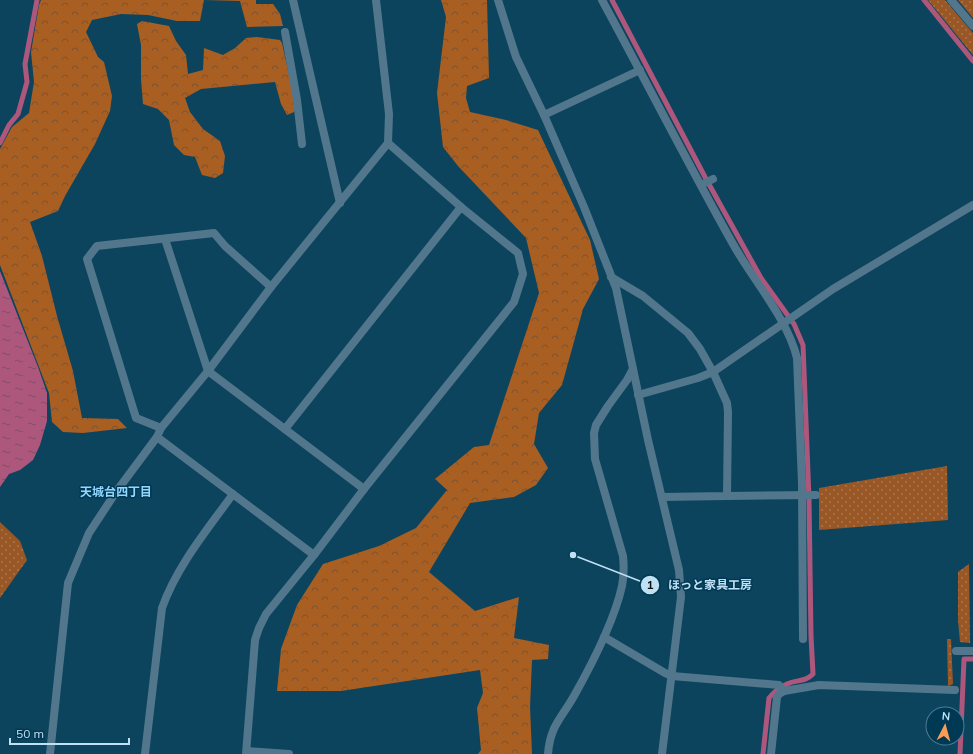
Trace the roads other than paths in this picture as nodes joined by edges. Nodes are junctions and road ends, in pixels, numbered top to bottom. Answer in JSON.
{"nodes":[{"id":1,"x":293,"y":0,"type":"edge"},
{"id":2,"x":376,"y":0,"type":"edge"},
{"id":3,"x":498,"y":0,"type":"edge"},
{"id":4,"x":602,"y":0,"type":"edge"},
{"id":5,"x":951,"y":0,"type":"edge"},
{"id":6,"x":973,"y":26,"type":"edge"},
{"id":7,"x":285,"y":32,"type":"dead end"},
{"id":8,"x":640,"y":70,"type":"junction"},
{"id":9,"x":544,"y":115,"type":"junction"},
{"id":10,"x":388,"y":143,"type":"junction"},
{"id":11,"x":302,"y":144,"type":"dead end"},
{"id":12,"x":340,"y":203,"type":"junction"},
{"id":13,"x":973,"y":205,"type":"edge"},
{"id":14,"x":461,"y":207,"type":"junction"},
{"id":15,"x":165,"y":238,"type":"junction"},
{"id":16,"x":611,"y":277,"type":"junction"},
{"id":17,"x":271,"y":287,"type":"junction"},
{"id":18,"x":787,"y":320,"type":"junction"},
{"id":19,"x":633,"y":369,"type":"junction"},
{"id":20,"x":208,"y":371,"type":"junction"},
{"id":21,"x":712,"y":372,"type":"junction"},
{"id":22,"x":638,"y":395,"type":"junction"},
{"id":23,"x":161,"y":428,"type":"junction"},
{"id":24,"x":285,"y":429,"type":"junction"},
{"id":25,"x":156,"y":437,"type":"junction"},
{"id":26,"x":364,"y":489,"type":"junction"},
{"id":27,"x":233,"y":494,"type":"junction"},
{"id":28,"x":809,"y":495,"type":"junction"},
{"id":29,"x":728,"y":496,"type":"junction"},
{"id":30,"x":662,"y":498,"type":"junction"},
{"id":31,"x":314,"y":555,"type":"junction"},
{"id":32,"x":604,"y":637,"type":"junction"},
{"id":33,"x":803,"y":639,"type":"dead end"},
{"id":34,"x":956,"y":651,"type":"dead end"},
{"id":35,"x":973,"y":651,"type":"edge"},
{"id":36,"x":672,"y":676,"type":"junction"},
{"id":37,"x":782,"y":689,"type":"junction"},
{"id":38,"x":955,"y":690,"type":"dead end"},
{"id":39,"x":246,"y":752,"type":"edge"},
{"id":40,"x":50,"y":754,"type":"edge"},
{"id":41,"x":145,"y":754,"type":"edge"},
{"id":42,"x":288,"y":754,"type":"edge"},
{"id":43,"x":548,"y":754,"type":"edge"},
{"id":44,"x":662,"y":754,"type":"edge"},
{"id":45,"x":771,"y":754,"type":"edge"}],
"edges":[{"from":1,"to":12,"type":"street"},
{"from":2,"to":10,"type":"street"},
{"from":3,"to":9,"type":"street"},
{"from":4,"to":8,"type":"street"},
{"from":5,"to":6,"type":"street"},
{"from":7,"to":11,"type":"street"},
{"from":8,"to":9,"type":"street"},
{"from":8,"to":18,"type":"street"},
{"from":9,"to":16,"type":"street"},
{"from":10,"to":12,"type":"street"},
{"from":10,"to":14,"type":"street"},
{"from":12,"to":17,"type":"street"},
{"from":13,"to":18,"type":"street"},
{"from":14,"to":24,"type":"street"},
{"from":14,"to":26,"type":"street"},
{"from":15,"to":17,"type":"street"},
{"from":15,"to":20,"type":"street"},
{"from":15,"to":23,"type":"street"},
{"from":16,"to":19,"type":"street"},
{"from":16,"to":21,"type":"street"},
{"from":17,"to":20,"type":"street"},
{"from":18,"to":21,"type":"street"},
{"from":18,"to":28,"type":"street"},
{"from":19,"to":22,"type":"street"},
{"from":19,"to":32,"type":"street"},
{"from":20,"to":23,"type":"street"},
{"from":20,"to":24,"type":"street"},
{"from":21,"to":22,"type":"street"},
{"from":21,"to":29,"type":"street"},
{"from":22,"to":30,"type":"street"},
{"from":23,"to":25,"type":"street"},
{"from":24,"to":26,"type":"street"},
{"from":25,"to":27,"type":"street"},
{"from":25,"to":40,"type":"street"},
{"from":26,"to":31,"type":"street"},
{"from":27,"to":31,"type":"street"},
{"from":27,"to":41,"type":"street"},
{"from":28,"to":29,"type":"street"},
{"from":28,"to":33,"type":"street"},
{"from":29,"to":30,"type":"street"},
{"from":30,"to":36,"type":"street"},
{"from":31,"to":39,"type":"street"},
{"from":32,"to":36,"type":"street"},
{"from":32,"to":43,"type":"street"},
{"from":34,"to":35,"type":"street"},
{"from":36,"to":37,"type":"street"},
{"from":36,"to":44,"type":"street"},
{"from":37,"to":38,"type":"street"},
{"from":37,"to":45,"type":"street"},
{"from":39,"to":42,"type":"street"}]}
